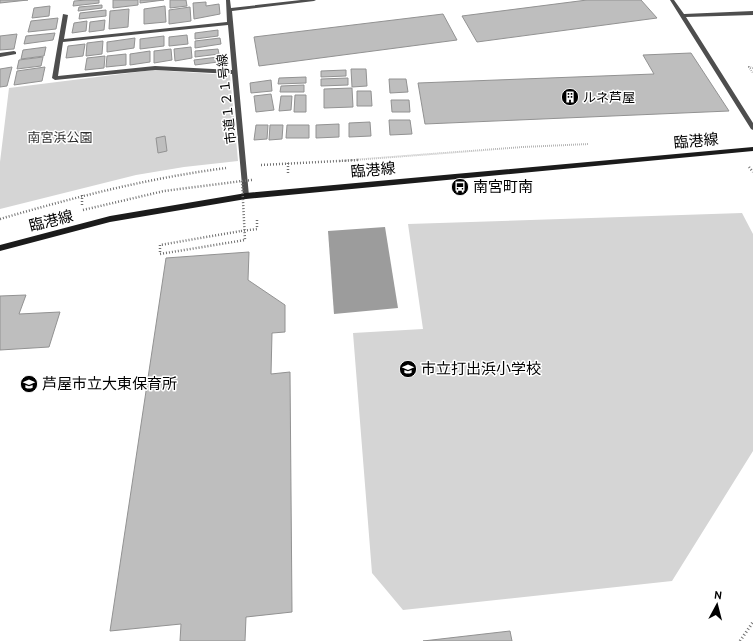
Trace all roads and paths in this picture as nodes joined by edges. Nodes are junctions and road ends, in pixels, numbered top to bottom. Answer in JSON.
{"nodes":[{"id":1,"x":228,"y":0,"type":"edge"},
{"id":2,"x":314,"y":0,"type":"edge"},
{"id":3,"x":672,"y":0,"type":"edge"},
{"id":4,"x":228,"y":10,"type":"junction"},
{"id":5,"x":753,"y":13,"type":"edge"},
{"id":6,"x":65,"y":15,"type":"dead end"},
{"id":7,"x":682,"y":16,"type":"junction"},
{"id":8,"x":229,"y":23,"type":"junction"},
{"id":9,"x":61,"y":41,"type":"junction"},
{"id":10,"x":14,"y":53,"type":"dead end"},
{"id":11,"x":0,"y":55,"type":"edge"},
{"id":12,"x":753,"y":68,"type":"edge"},
{"id":13,"x":234,"y":72,"type":"junction"},
{"id":14,"x":753,"y":73,"type":"edge"},
{"id":15,"x":753,"y":128,"type":"edge"},
{"id":16,"x":596,"y":144,"type":"dead end"},
{"id":17,"x":753,"y":148,"type":"edge"},
{"id":18,"x":288,"y":163,"type":"junction"},
{"id":19,"x":243,"y":166,"type":"junction"},
{"id":20,"x":288,"y":177,"type":"dead end"},
{"id":21,"x":252,"y":180,"type":"dead end"},
{"id":22,"x":242,"y":181,"type":"junction"},
{"id":23,"x":82,"y":195,"type":"junction"},
{"id":24,"x":246,"y":196,"type":"junction"},
{"id":25,"x":0,"y":218,"type":"edge"},
{"id":26,"x":257,"y":219,"type":"dead end"},
{"id":27,"x":0,"y":248,"type":"edge"},
{"id":28,"x":753,"y":622,"type":"edge"},
{"id":29,"x":752,"y":627,"type":"edge"},
{"id":30,"x":740,"y":641,"type":"edge"}],
"edges":[{"from":1,"to":4,"type":"street","name":"市道１２１号線"},
{"from":2,"to":4,"type":"street"},
{"from":3,"to":7,"type":"street"},
{"from":4,"to":8,"type":"street","name":"市道１２１号線"},
{"from":5,"to":7,"type":"street"},
{"from":6,"to":9,"type":"street"},
{"from":7,"to":15,"type":"street"},
{"from":8,"to":9,"type":"street"},
{"from":8,"to":13,"type":"street","name":"市道１２１号線"},
{"from":9,"to":13,"type":"street"},
{"from":10,"to":11,"type":"street"},
{"from":12,"to":14,"type":"path"},
{"from":13,"to":19,"type":"street","name":"市道１２１号線"},
{"from":16,"to":18,"type":"path"},
{"from":17,"to":24,"type":"street","name":"臨港線"},
{"from":18,"to":19,"type":"path"},
{"from":18,"to":20,"type":"path"},
{"from":19,"to":23,"type":"path"},
{"from":19,"to":24,"type":"street","name":"市道１２１号線"},
{"from":21,"to":22,"type":"path","bridge":true},
{"from":22,"to":23,"type":"path","bridge":true},
{"from":22,"to":26,"type":"path","bridge":true},
{"from":23,"to":25,"type":"path"},
{"from":24,"to":27,"type":"street","name":"臨港線"},
{"from":28,"to":29,"type":"path"},
{"from":29,"to":30,"type":"path"}]}
